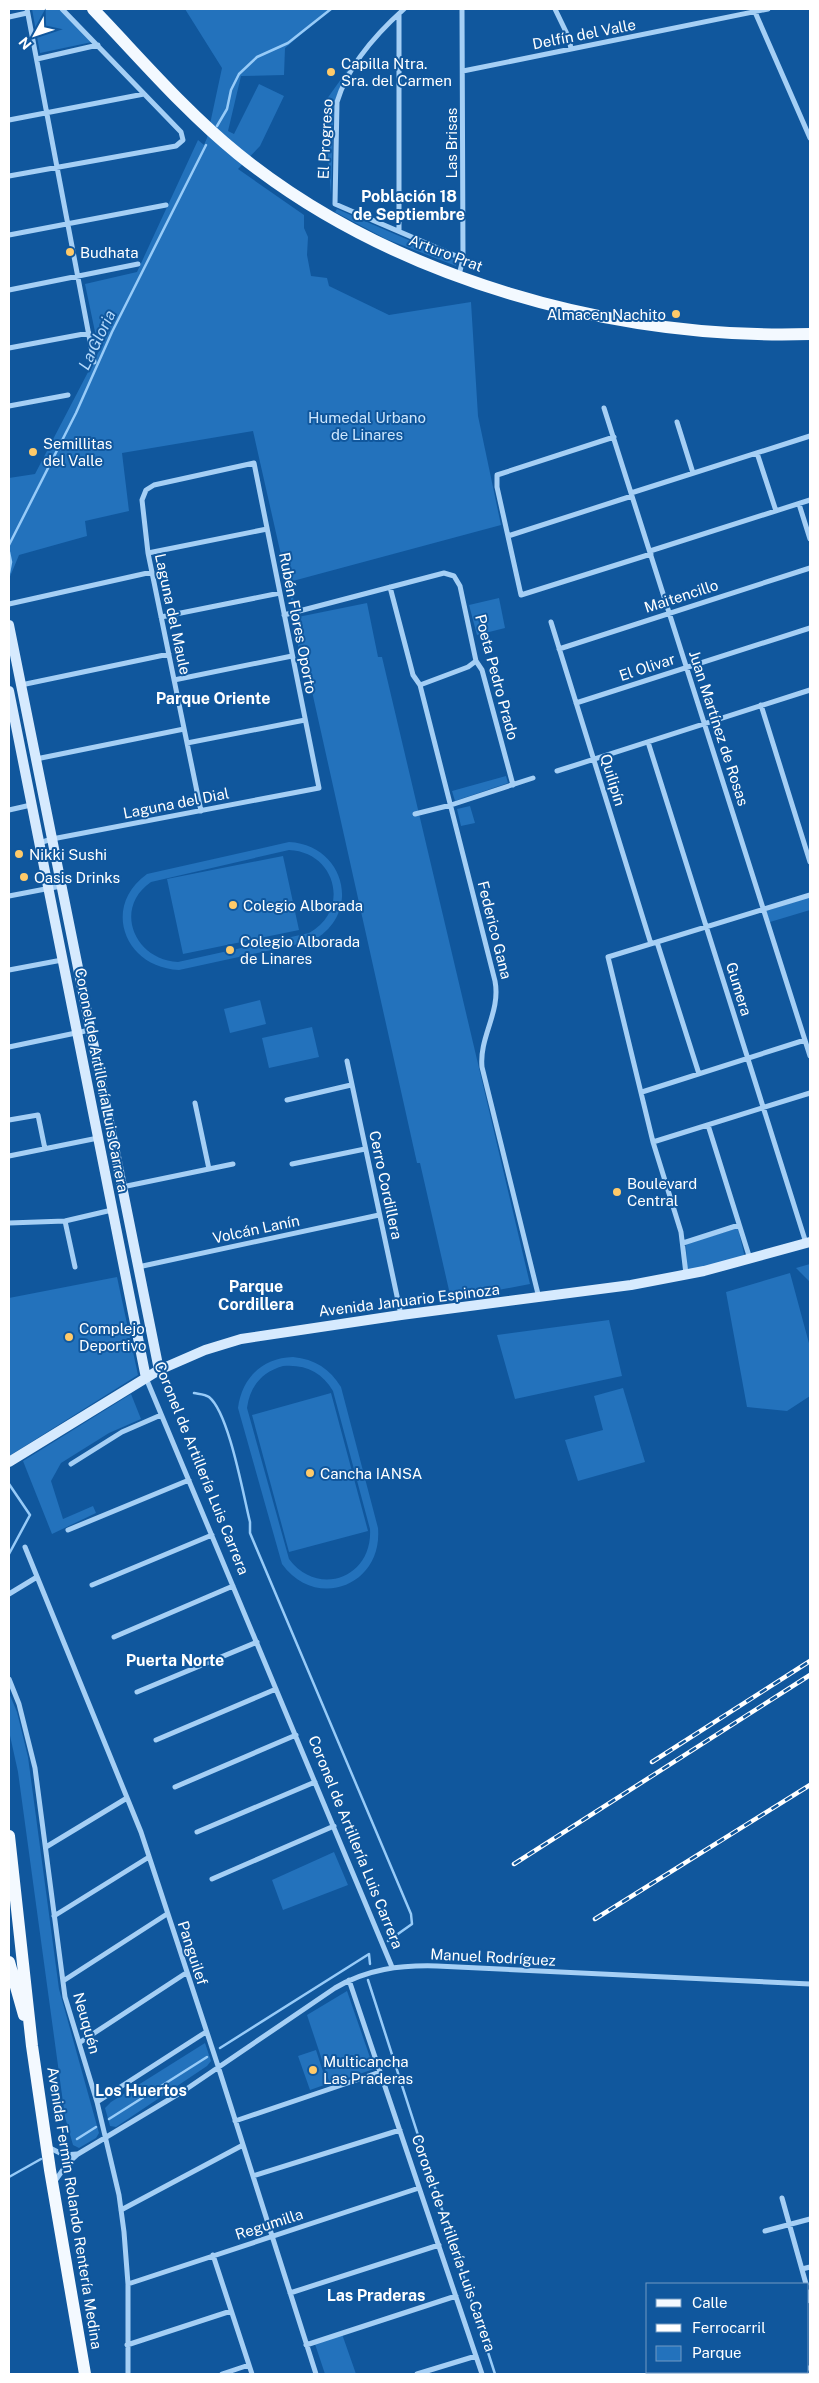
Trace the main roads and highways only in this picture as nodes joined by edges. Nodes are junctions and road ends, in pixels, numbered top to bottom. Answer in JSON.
{"nodes":[{"id":1,"x":93,"y":9,"type":"edge"},
{"id":2,"x":810,"y":334,"type":"edge"},
{"id":3,"x":9,"y":1836,"type":"edge"},
{"id":4,"x":9,"y":1962,"type":"edge"},
{"id":5,"x":32,"y":2046,"type":"junction"},
{"id":6,"x":85,"y":2374,"type":"edge"}],
"edges":[{"from":1,"to":2,"type":"main road","name":"Arturo Prat"},
{"from":3,"to":5,"type":"main road","name":"Avenida Fermín Rolando Rentería Medina"},
{"from":4,"to":5,"type":"main road","name":"Avenida Fermín Rolando Rentería Medina"},
{"from":5,"to":6,"type":"main road","name":"Avenida Fermín Rolando Rentería Medina"}]}
